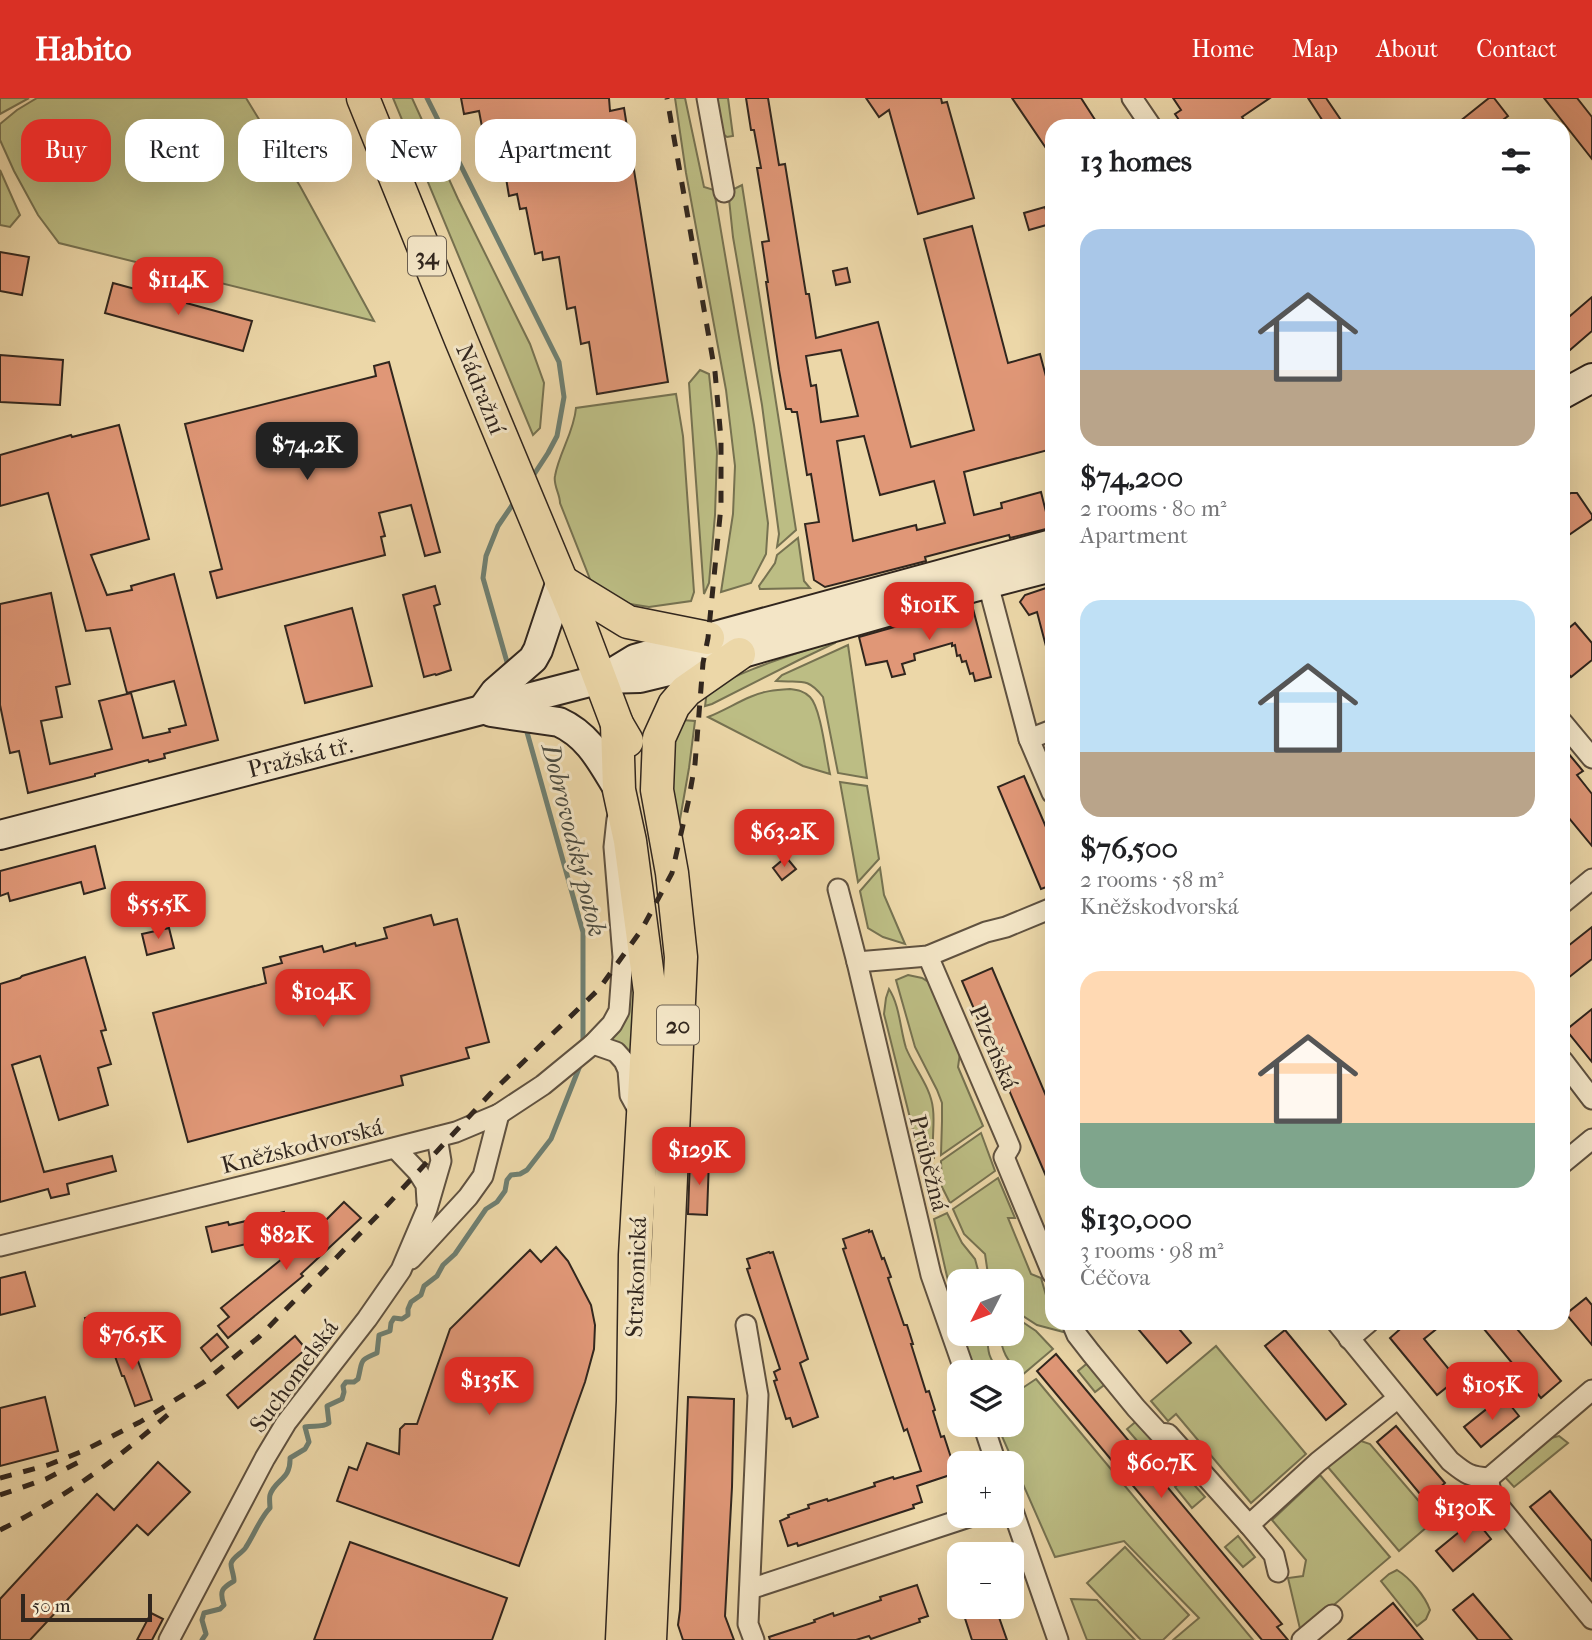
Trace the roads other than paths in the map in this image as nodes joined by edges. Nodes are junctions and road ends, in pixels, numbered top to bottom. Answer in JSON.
{"nodes":[{"id":1,"x":363,"y":98,"type":"edge"},
{"id":2,"x":707,"y":98,"type":"edge"},
{"id":3,"x":1140,"y":101,"type":"edge"},
{"id":4,"x":1148,"y":119,"type":"edge"},
{"id":5,"x":724,"y":192,"type":"dead end"},
{"id":6,"x":1592,"y":378,"type":"edge"},
{"id":7,"x":1570,"y":390,"type":"edge"},
{"id":8,"x":1045,"y":546,"type":"edge"},
{"id":9,"x":1045,"y":569,"type":"edge"},
{"id":10,"x":561,"y":581,"type":"junction"},
{"id":11,"x":988,"y":584,"type":"junction"},
{"id":12,"x":708,"y":638,"type":"junction"},
{"id":13,"x":739,"y":654,"type":"junction"},
{"id":14,"x":601,"y":680,"type":"junction"},
{"id":15,"x":494,"y":706,"type":"junction"},
{"id":16,"x":533,"y":709,"type":"junction"},
{"id":17,"x":617,"y":724,"type":"junction"},
{"id":18,"x":1570,"y":731,"type":"edge"},
{"id":19,"x":1045,"y":733,"type":"edge"},
{"id":20,"x":1028,"y":739,"type":"junction"},
{"id":21,"x":1592,"y":758,"type":"edge"},
{"id":22,"x":1045,"y":777,"type":"edge"},
{"id":23,"x":619,"y":790,"type":"junction"},
{"id":24,"x":657,"y":790,"type":"junction"},
{"id":25,"x":0,"y":835,"type":"edge"},
{"id":26,"x":1592,"y":879,"type":"edge"},
{"id":27,"x":838,"y":889,"type":"dead end"},
{"id":28,"x":1570,"y":898,"type":"edge"},
{"id":29,"x":1045,"y":911,"type":"edge"},
{"id":30,"x":928,"y":956,"type":"junction"},
{"id":31,"x":857,"y":962,"type":"junction"},
{"id":32,"x":592,"y":1044,"type":"junction"},
{"id":33,"x":1570,"y":1070,"type":"edge"},
{"id":34,"x":1592,"y":1099,"type":"edge"},
{"id":35,"x":499,"y":1114,"type":"junction"},
{"id":36,"x":643,"y":1120,"type":"junction"},
{"id":37,"x":437,"y":1137,"type":"junction"},
{"id":38,"x":1592,"y":1139,"type":"edge"},
{"id":39,"x":395,"y":1147,"type":"junction"},
{"id":40,"x":1570,"y":1157,"type":"edge"},
{"id":41,"x":427,"y":1209,"type":"junction"},
{"id":42,"x":0,"y":1247,"type":"edge"},
{"id":43,"x":1045,"y":1256,"type":"edge"},
{"id":44,"x":401,"y":1270,"type":"junction"},
{"id":45,"x":746,"y":1325,"type":"dead end"},
{"id":46,"x":1075,"y":1330,"type":"edge"},
{"id":47,"x":1342,"y":1330,"type":"edge"},
{"id":48,"x":1360,"y":1330,"type":"edge"},
{"id":49,"x":1349,"y":1339,"type":"junction"},
{"id":50,"x":961,"y":1360,"type":"edge"},
{"id":51,"x":1592,"y":1390,"type":"edge"},
{"id":52,"x":1398,"y":1398,"type":"junction"},
{"id":53,"x":1489,"y":1478,"type":"junction"},
{"id":54,"x":947,"y":1524,"type":"edge"},
{"id":55,"x":1249,"y":1525,"type":"junction"},
{"id":56,"x":1019,"y":1528,"type":"edge"},
{"id":57,"x":1278,"y":1572,"type":"dead end"},
{"id":58,"x":750,"y":1589,"type":"junction"},
{"id":59,"x":1332,"y":1615,"type":"dead end"},
{"id":60,"x":1592,"y":1619,"type":"edge"},
{"id":61,"x":169,"y":1640,"type":"edge"},
{"id":62,"x":622,"y":1640,"type":"edge"},
{"id":63,"x":650,"y":1640,"type":"edge"},
{"id":64,"x":754,"y":1640,"type":"edge"},
{"id":65,"x":1058,"y":1640,"type":"edge"},
{"id":66,"x":1302,"y":1640,"type":"edge"}],
"edges":[{"from":1,"to":10,"type":"main road","name":"Nádražní","number":"34"},
{"from":2,"to":5,"type":"street"},
{"from":3,"to":4,"type":"street"},
{"from":6,"to":7,"type":"street"},
{"from":8,"to":12,"type":"street","name":"Pražská tř."},
{"from":9,"to":11,"type":"street","name":"Pražská tř."},
{"from":10,"to":12,"type":"main road"},
{"from":10,"to":14,"type":"main road","name":"Nádražní","number":"34"},
{"from":10,"to":15,"type":"street"},
{"from":11,"to":13,"type":"street","name":"Pražská tř."},
{"from":11,"to":20,"type":"street"},
{"from":12,"to":14,"type":"street","name":"Pražská tř."},
{"from":13,"to":14,"type":"street","name":"Pražská tř."},
{"from":13,"to":24,"type":"main road"},
{"from":14,"to":16,"type":"street","name":"Pražská tř."},
{"from":14,"to":17,"type":"main road"},
{"from":15,"to":16,"type":"street","name":"Pražská tř."},
{"from":15,"to":25,"type":"street","name":"Pražská tř."},
{"from":16,"to":23,"type":"street"},
{"from":17,"to":23,"type":"main road","number":"20"},
{"from":17,"to":24,"type":"main road","number":"20"},
{"from":18,"to":21,"type":"street"},
{"from":19,"to":20,"type":"street"},
{"from":20,"to":22,"type":"street"},
{"from":23,"to":32,"type":"street","name":"Kněžskodvorská"},
{"from":23,"to":36,"type":"main road","name":"Strakonická","number":"20"},
{"from":24,"to":63,"type":"main road","name":"Strakonická","number":"20"},
{"from":26,"to":28,"type":"street"},
{"from":27,"to":31,"type":"street","name":"Průběžná"},
{"from":29,"to":30,"type":"street"},
{"from":30,"to":31,"type":"street"},
{"from":30,"to":43,"type":"street","name":"Plzeňská"},
{"from":31,"to":50,"type":"street","name":"Průběžná"},
{"from":32,"to":35,"type":"street","name":"Kněžskodvorská"},
{"from":32,"to":36,"type":"street"},
{"from":33,"to":34,"type":"street"},
{"from":35,"to":37,"type":"street","name":"Kněžskodvorská"},
{"from":35,"to":44,"type":"street"},
{"from":36,"to":62,"type":"main road","name":"Strakonická","number":"20"},
{"from":37,"to":39,"type":"street","name":"Kněžskodvorská"},
{"from":37,"to":41,"type":"street","name":"Suchomelská"},
{"from":38,"to":40,"type":"street"},
{"from":39,"to":41,"type":"street"},
{"from":39,"to":42,"type":"street","name":"Kněžskodvorská"},
{"from":41,"to":44,"type":"street","name":"Suchomelská"},
{"from":44,"to":61,"type":"street","name":"Suchomelská"},
{"from":45,"to":58,"type":"street"},
{"from":46,"to":55,"type":"street"},
{"from":47,"to":49,"type":"street"},
{"from":48,"to":49,"type":"street"},
{"from":49,"to":52,"type":"street"},
{"from":51,"to":53,"type":"street"},
{"from":52,"to":53,"type":"street"},
{"from":52,"to":55,"type":"street"},
{"from":53,"to":60,"type":"street"},
{"from":54,"to":58,"type":"street"},
{"from":55,"to":57,"type":"street"},
{"from":56,"to":65,"type":"street"},
{"from":58,"to":64,"type":"street"},
{"from":59,"to":66,"type":"street"}]}
